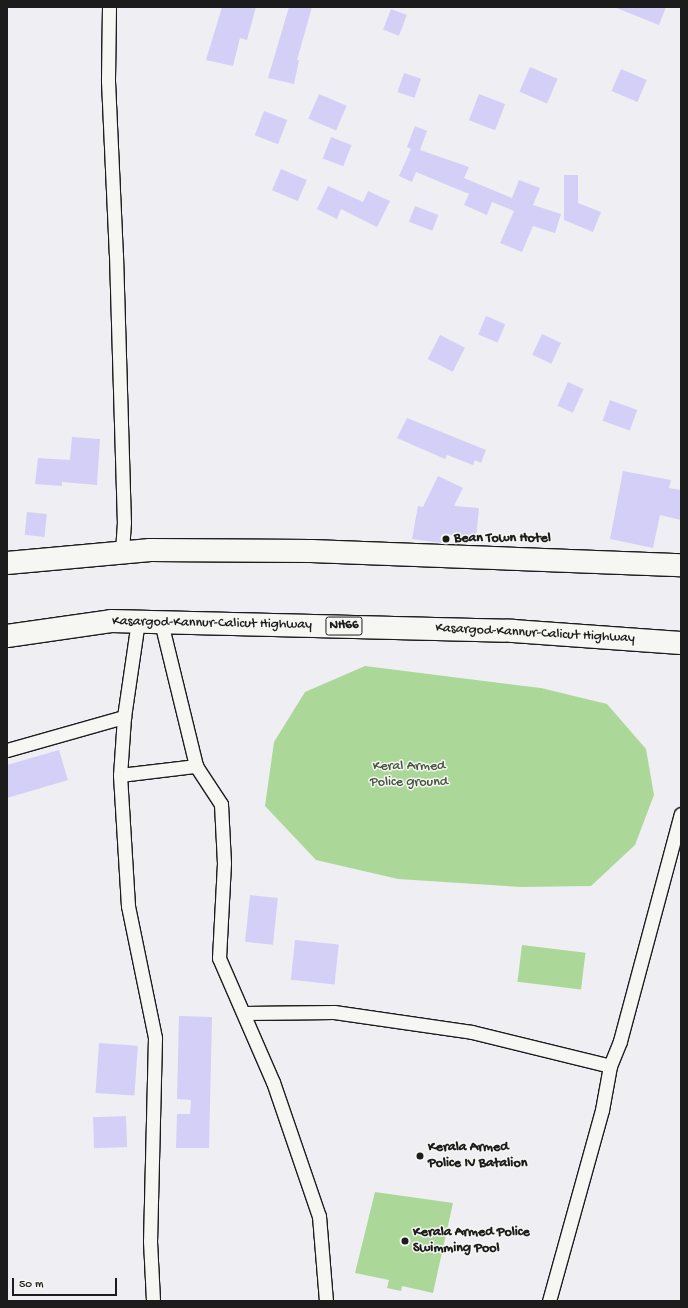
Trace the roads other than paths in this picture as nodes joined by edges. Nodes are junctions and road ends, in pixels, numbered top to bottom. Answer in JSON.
{"nodes":[{"id":1,"x":109,"y":7,"type":"edge"},
{"id":2,"x":122,"y":551,"type":"junction"},
{"id":3,"x":7,"y":562,"type":"edge"},
{"id":4,"x":681,"y":565,"type":"edge"},
{"id":5,"x":138,"y":621,"type":"junction"},
{"id":6,"x":161,"y":622,"type":"junction"},
{"id":7,"x":7,"y":636,"type":"edge"},
{"id":8,"x":681,"y":643,"type":"edge"},
{"id":9,"x":124,"y":717,"type":"junction"},
{"id":10,"x":7,"y":750,"type":"edge"},
{"id":11,"x":196,"y":766,"type":"junction"},
{"id":12,"x":120,"y":775,"type":"junction"},
{"id":13,"x":681,"y":814,"type":"edge"},
{"id":14,"x":244,"y":1013,"type":"junction"},
{"id":15,"x":610,"y":1066,"type":"junction"},
{"id":16,"x":153,"y":1301,"type":"edge"},
{"id":17,"x":326,"y":1301,"type":"edge"},
{"id":18,"x":549,"y":1301,"type":"edge"}],
"edges":[{"from":1,"to":2,"type":"street"},
{"from":2,"to":3,"type":"highway"},
{"from":2,"to":4,"type":"highway"},
{"from":5,"to":6,"type":"highway","name":"Kasargod-Kannur-Calicut Highway","number":"NH66"},
{"from":5,"to":7,"type":"highway","name":"Kasargod-Kannur-Calicut Highway","number":"NH66"},
{"from":5,"to":9,"type":"street"},
{"from":6,"to":8,"type":"highway","name":"Kasargod-Kannur-Calicut Highway","number":"NH66"},
{"from":6,"to":11,"type":"street"},
{"from":9,"to":10,"type":"street"},
{"from":9,"to":12,"type":"street"},
{"from":11,"to":12,"type":"street"},
{"from":11,"to":14,"type":"street"},
{"from":12,"to":16,"type":"street"},
{"from":13,"to":15,"type":"street"},
{"from":14,"to":15,"type":"street"},
{"from":14,"to":17,"type":"street"},
{"from":15,"to":18,"type":"street"}]}
